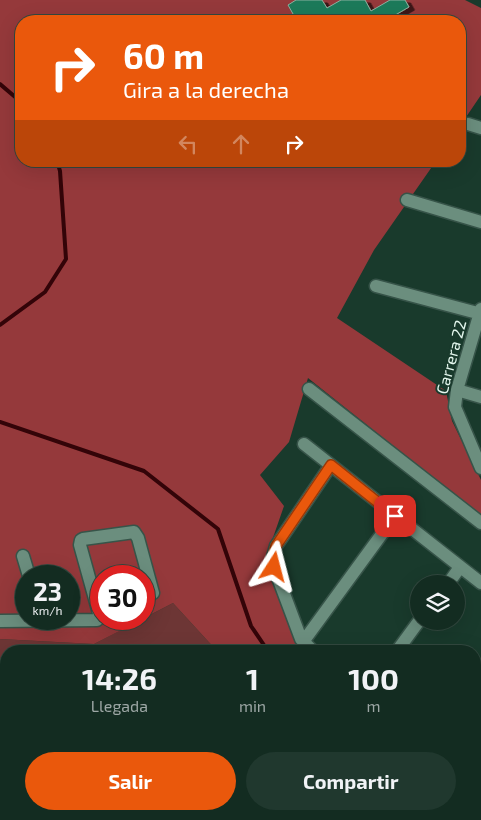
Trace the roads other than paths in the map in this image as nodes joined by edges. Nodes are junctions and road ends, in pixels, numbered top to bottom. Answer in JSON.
{"nodes":[{"id":1,"x":468,"y":124,"type":"dead end"},
{"id":2,"x":481,"y":128,"type":"edge"},
{"id":3,"x":407,"y":200,"type":"dead end"},
{"id":4,"x":481,"y":222,"type":"edge"},
{"id":5,"x":376,"y":286,"type":"dead end"},
{"id":6,"x":480,"y":312,"type":"edge"},
{"id":7,"x":309,"y":389,"type":"dead end"},
{"id":8,"x":457,"y":390,"type":"junction"},
{"id":9,"x":481,"y":397,"type":"edge"},
{"id":10,"x":304,"y":444,"type":"dead end"},
{"id":11,"x":331,"y":465,"type":"junction"},
{"id":12,"x":481,"y":468,"type":"edge"},
{"id":13,"x":395,"y":516,"type":"junction"},
{"id":14,"x":481,"y":523,"type":"edge"},
{"id":15,"x":23,"y":556,"type":"dead end"},
{"id":16,"x":26,"y":565,"type":"edge"},
{"id":17,"x":145,"y":565,"type":"edge"},
{"id":18,"x":460,"y":567,"type":"junction"},
{"id":19,"x":454,"y":575,"type":"edge"},
{"id":20,"x":90,"y":581,"type":"edge"},
{"id":21,"x":481,"y":583,"type":"edge"},
{"id":22,"x":0,"y":621,"type":"edge"},
{"id":23,"x":15,"y":621,"type":"edge"},
{"id":24,"x":413,"y":630,"type":"edge"},
{"id":25,"x":304,"y":642,"type":"junction"},
{"id":26,"x":307,"y":645,"type":"edge"},
{"id":27,"x":402,"y":645,"type":"edge"}],
"edges":[{"from":1,"to":2,"type":"street"},
{"from":3,"to":4,"type":"street"},
{"from":5,"to":6,"type":"street"},
{"from":6,"to":8,"type":"street","name":"Carrera 22"},
{"from":7,"to":14,"type":"street"},
{"from":8,"to":9,"type":"street"},
{"from":8,"to":12,"type":"street","name":"Carrera 22"},
{"from":10,"to":11,"type":"street"},
{"from":11,"to":13,"type":"street"},
{"from":11,"to":25,"type":"street"},
{"from":13,"to":18,"type":"street"},
{"from":13,"to":25,"type":"street"},
{"from":15,"to":16,"type":"street"},
{"from":17,"to":20,"type":"street"},
{"from":18,"to":19,"type":"street"},
{"from":18,"to":21,"type":"street"},
{"from":22,"to":23,"type":"street"},
{"from":24,"to":27,"type":"street"},
{"from":25,"to":26,"type":"street"}]}
